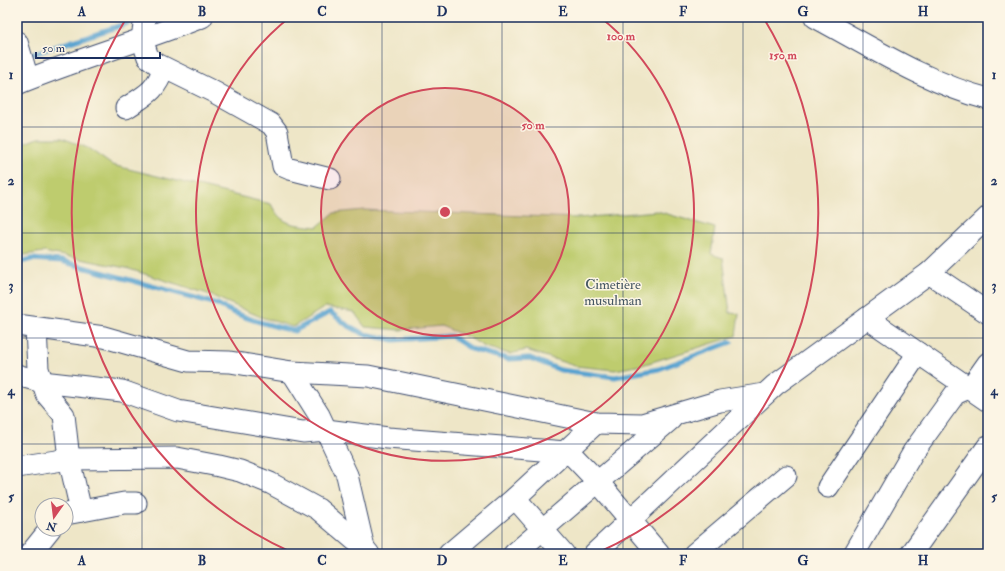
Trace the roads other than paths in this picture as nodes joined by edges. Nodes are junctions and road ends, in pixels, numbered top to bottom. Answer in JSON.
{"nodes":[{"id":1,"x":145,"y":17,"type":"edge"},
{"id":2,"x":202,"y":17,"type":"edge"},
{"id":3,"x":815,"y":17,"type":"edge"},
{"id":4,"x":142,"y":38,"type":"junction"},
{"id":5,"x":17,"y":42,"type":"edge"},
{"id":6,"x":164,"y":68,"type":"junction"},
{"id":7,"x":23,"y":81,"type":"edge"},
{"id":8,"x":988,"y":99,"type":"edge"},
{"id":9,"x":126,"y":108,"type":"dead end"},
{"id":10,"x":330,"y":179,"type":"dead end"},
{"id":11,"x":988,"y":217,"type":"edge"},
{"id":12,"x":929,"y":273,"type":"junction"},
{"id":13,"x":988,"y":313,"type":"edge"},
{"id":14,"x":867,"y":318,"type":"junction"},
{"id":15,"x":26,"y":326,"type":"edge"},
{"id":16,"x":918,"y":353,"type":"junction"},
{"id":17,"x":988,"y":363,"type":"edge"},
{"id":18,"x":292,"y":372,"type":"junction"},
{"id":19,"x":17,"y":375,"type":"edge"},
{"id":20,"x":42,"y":382,"type":"junction"},
{"id":21,"x":969,"y":388,"type":"junction"},
{"id":22,"x":765,"y":394,"type":"junction"},
{"id":23,"x":988,"y":401,"type":"edge"},
{"id":24,"x":678,"y":414,"type":"junction"},
{"id":25,"x":596,"y":422,"type":"junction"},
{"id":26,"x":326,"y":430,"type":"junction"},
{"id":27,"x":988,"y":446,"type":"edge"},
{"id":28,"x":566,"y":452,"type":"junction"},
{"id":29,"x":69,"y":459,"type":"junction"},
{"id":30,"x":17,"y":467,"type":"edge"},
{"id":31,"x":786,"y":476,"type":"dead end"},
{"id":32,"x":598,"y":482,"type":"junction"},
{"id":33,"x":828,"y":487,"type":"dead end"},
{"id":34,"x":73,"y":497,"type":"edge"},
{"id":35,"x":515,"y":498,"type":"junction"},
{"id":36,"x":136,"y":503,"type":"dead end"},
{"id":37,"x":74,"y":512,"type":"edge"},
{"id":38,"x":631,"y":520,"type":"junction"},
{"id":39,"x":543,"y":529,"type":"junction"},
{"id":40,"x":44,"y":537,"type":"edge"},
{"id":41,"x":364,"y":552,"type":"edge"},
{"id":42,"x":30,"y":554,"type":"edge"},
{"id":43,"x":449,"y":554,"type":"edge"},
{"id":44,"x":514,"y":554,"type":"edge"},
{"id":45,"x":564,"y":554,"type":"edge"},
{"id":46,"x":594,"y":554,"type":"edge"},
{"id":47,"x":659,"y":554,"type":"edge"},
{"id":48,"x":694,"y":554,"type":"edge"},
{"id":49,"x":854,"y":554,"type":"edge"},
{"id":50,"x":911,"y":554,"type":"edge"}],
"edges":[{"from":1,"to":4,"type":"street"},
{"from":2,"to":4,"type":"street"},
{"from":3,"to":8,"type":"street"},
{"from":4,"to":6,"type":"street"},
{"from":4,"to":7,"type":"street"},
{"from":5,"to":7,"type":"street"},
{"from":6,"to":9,"type":"street"},
{"from":6,"to":10,"type":"street"},
{"from":11,"to":12,"type":"street"},
{"from":12,"to":13,"type":"street"},
{"from":12,"to":14,"type":"street"},
{"from":14,"to":16,"type":"street"},
{"from":14,"to":22,"type":"street"},
{"from":15,"to":18,"type":"street"},
{"from":15,"to":20,"type":"street"},
{"from":16,"to":21,"type":"street"},
{"from":16,"to":33,"type":"street"},
{"from":17,"to":21,"type":"street"},
{"from":18,"to":25,"type":"street"},
{"from":18,"to":26,"type":"street"},
{"from":19,"to":20,"type":"street"},
{"from":20,"to":26,"type":"street"},
{"from":20,"to":29,"type":"street"},
{"from":21,"to":23,"type":"street"},
{"from":21,"to":49,"type":"street"},
{"from":22,"to":24,"type":"street"},
{"from":22,"to":38,"type":"street"},
{"from":24,"to":25,"type":"street"},
{"from":24,"to":32,"type":"street"},
{"from":25,"to":28,"type":"street"},
{"from":26,"to":28,"type":"street"},
{"from":26,"to":41,"type":"street"},
{"from":27,"to":50,"type":"street"},
{"from":28,"to":32,"type":"street"},
{"from":28,"to":35,"type":"street"},
{"from":29,"to":30,"type":"street"},
{"from":29,"to":34,"type":"street"},
{"from":29,"to":41,"type":"street"},
{"from":31,"to":48,"type":"street"},
{"from":32,"to":38,"type":"street"},
{"from":32,"to":39,"type":"street"},
{"from":35,"to":39,"type":"street"},
{"from":35,"to":43,"type":"street"},
{"from":36,"to":37,"type":"street"},
{"from":38,"to":46,"type":"street"},
{"from":38,"to":47,"type":"street"},
{"from":39,"to":44,"type":"street"},
{"from":39,"to":45,"type":"street"},
{"from":40,"to":42,"type":"street"}]}
